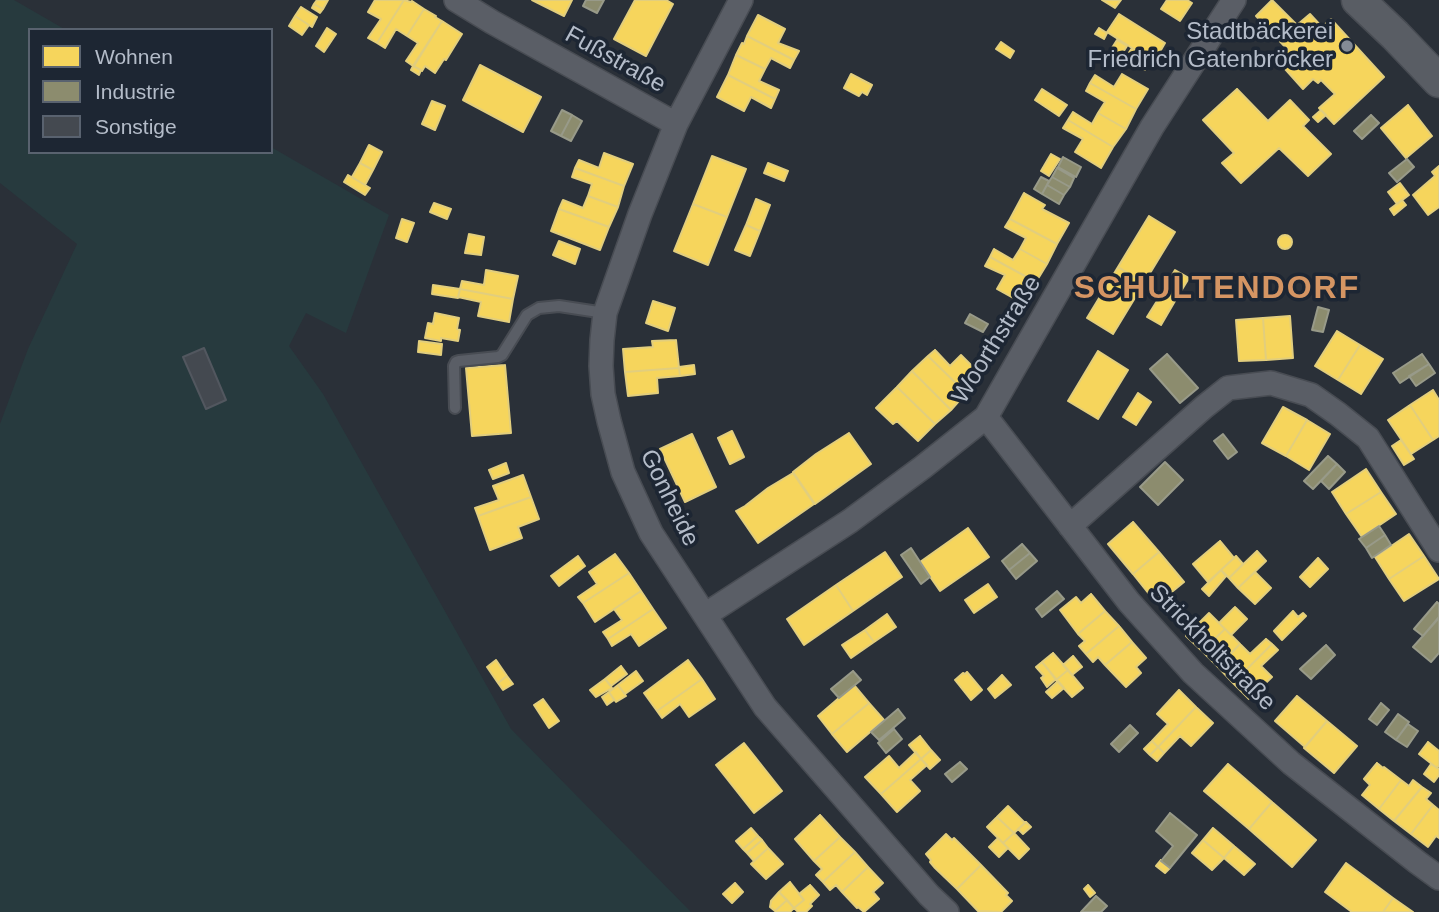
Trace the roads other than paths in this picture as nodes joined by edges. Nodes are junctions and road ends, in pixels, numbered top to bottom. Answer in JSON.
{"nodes":[{"id":1,"x":456,"y":0,"type":"edge"},
{"id":2,"x":741,"y":0,"type":"edge"},
{"id":3,"x":1234,"y":0,"type":"edge"},
{"id":4,"x":1359,"y":0,"type":"edge"},
{"id":5,"x":1439,"y":81,"type":"edge"},
{"id":6,"x":676,"y":124,"type":"junction"},
{"id":7,"x":606,"y":313,"type":"junction"},
{"id":8,"x":455,"y":408,"type":"dead end"},
{"id":9,"x":986,"y":417,"type":"junction"},
{"id":10,"x":1070,"y":526,"type":"junction"},
{"id":11,"x":1439,"y":550,"type":"edge"},
{"id":12,"x":699,"y":607,"type":"junction"},
{"id":13,"x":1439,"y":878,"type":"edge"},
{"id":14,"x":947,"y":912,"type":"edge"}],
"edges":[{"from":1,"to":6,"type":"street","name":"Fußstraße"},
{"from":2,"to":6,"type":"street","name":"Gonheide"},
{"from":3,"to":9,"type":"street","name":"Woorthstraße"},
{"from":4,"to":5,"type":"main road"},
{"from":6,"to":7,"type":"street","name":"Gonheide"},
{"from":7,"to":8,"type":"lane"},
{"from":7,"to":12,"type":"street","name":"Gonheide"},
{"from":9,"to":10,"type":"street","name":"Strickholtstraße"},
{"from":9,"to":12,"type":"street","name":"Woorthstraße"},
{"from":10,"to":11,"type":"street"},
{"from":10,"to":13,"type":"street","name":"Strickholtstraße"},
{"from":12,"to":14,"type":"street","name":"Gonheide"}]}
